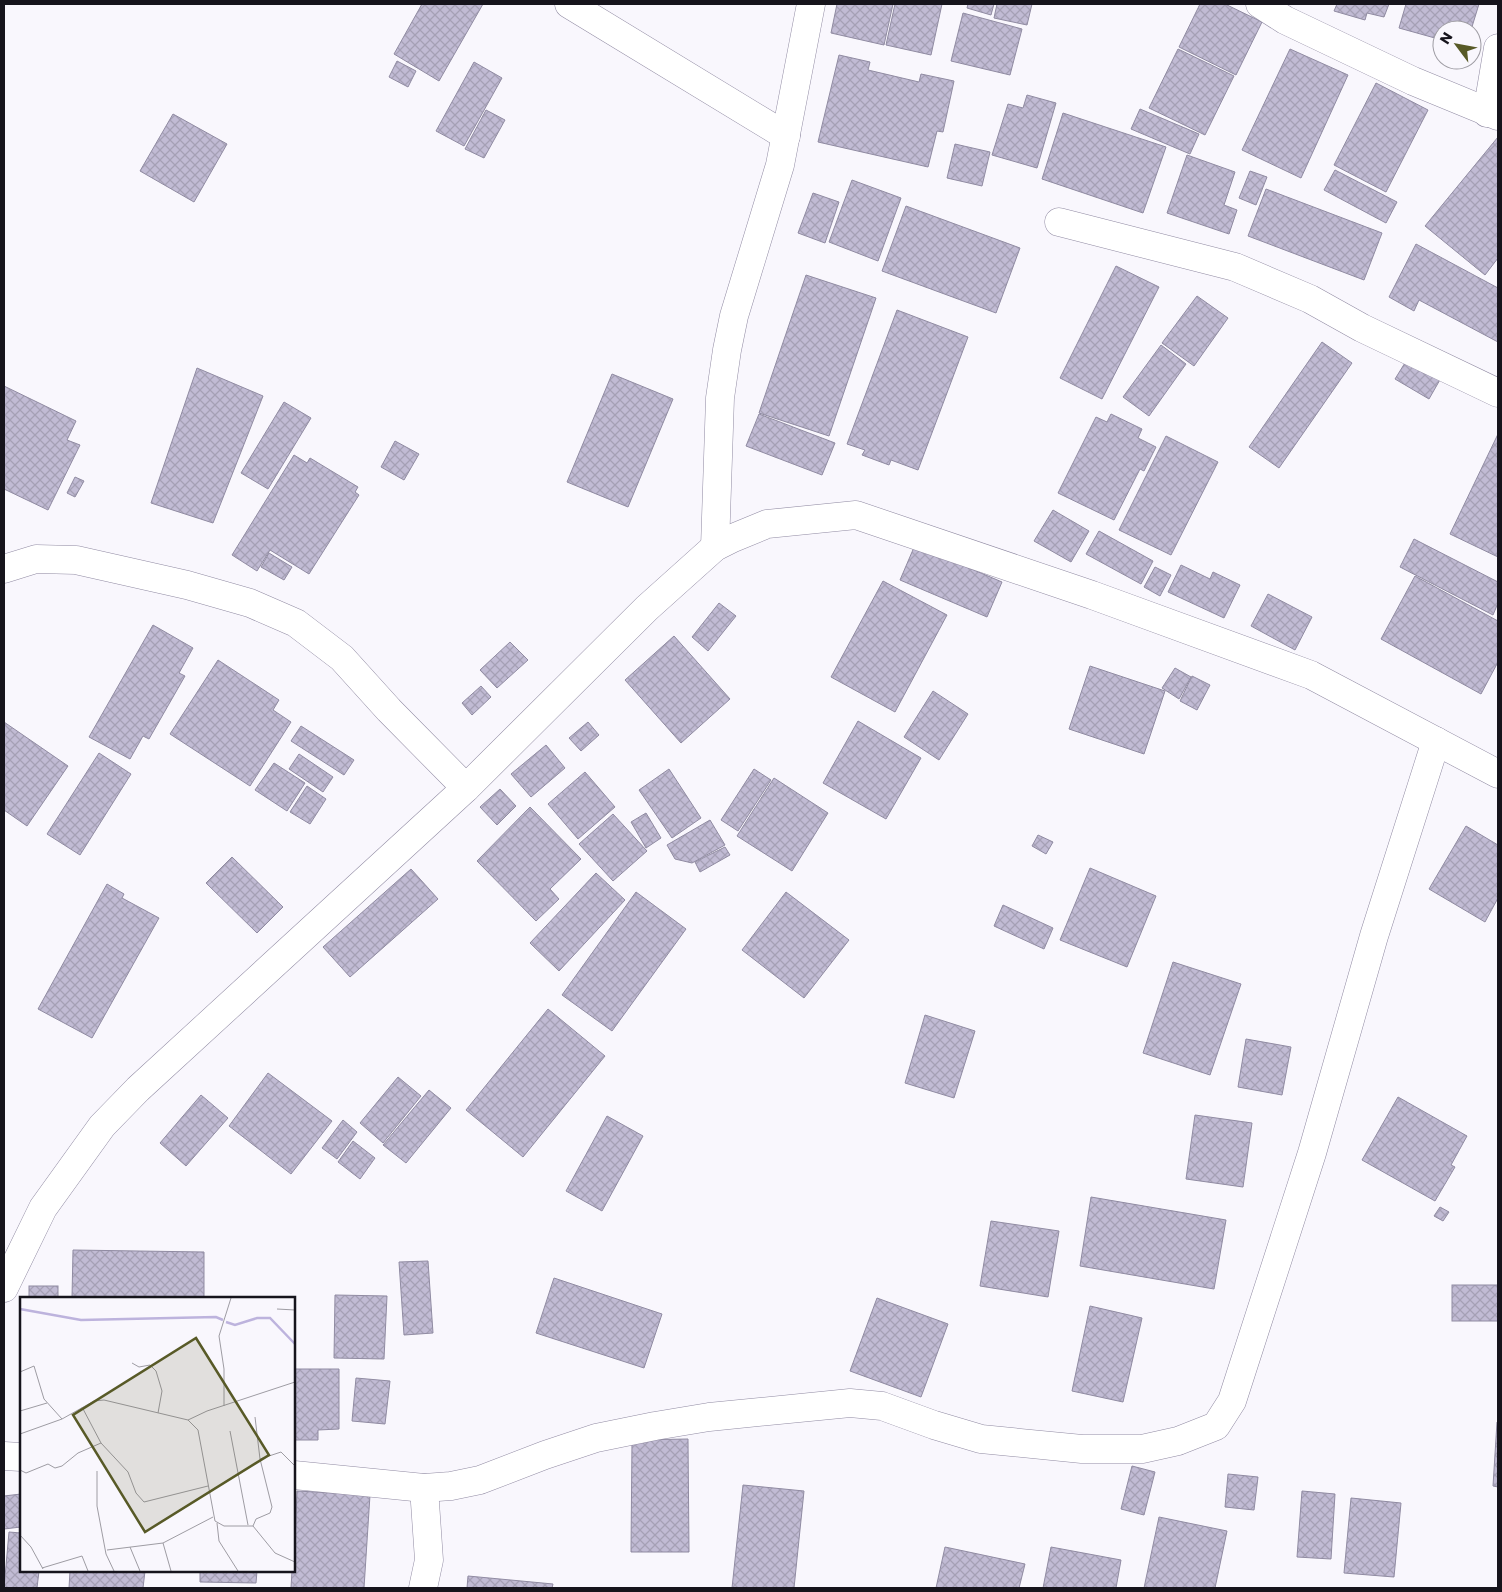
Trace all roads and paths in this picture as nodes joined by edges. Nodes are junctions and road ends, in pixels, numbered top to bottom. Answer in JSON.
{"nodes":[{"id":1,"x":569,"y":4,"type":"edge"},
{"id":2,"x":811,"y":4,"type":"edge"},
{"id":3,"x":1260,"y":4,"type":"edge"},
{"id":4,"x":1498,"y":48,"type":"edge"},
{"id":5,"x":1493,"y":115,"type":"edge"},
{"id":6,"x":786,"y":136,"type":"junction"},
{"id":7,"x":1059,"y":222,"type":"dead end"},
{"id":8,"x":1498,"y":393,"type":"edge"},
{"id":9,"x":715,"y":547,"type":"junction"},
{"id":10,"x":4,"y":569,"type":"edge"},
{"id":11,"x":1436,"y":741,"type":"junction"},
{"id":12,"x":1498,"y":774,"type":"edge"},
{"id":13,"x":466,"y":788,"type":"junction"},
{"id":14,"x":4,"y":1288,"type":"edge"},
{"id":15,"x":4,"y":1456,"type":"edge"},
{"id":16,"x":20,"y":1457,"type":"edge"},
{"id":17,"x":295,"y":1475,"type":"edge"},
{"id":18,"x":424,"y":1488,"type":"junction"},
{"id":19,"x":423,"y":1588,"type":"edge"}],
"edges":[{"from":1,"to":6,"type":"street"},
{"from":2,"to":6,"type":"street"},
{"from":3,"to":5,"type":"street"},
{"from":4,"to":5,"type":"street"},
{"from":6,"to":9,"type":"street"},
{"from":7,"to":8,"type":"street"},
{"from":9,"to":11,"type":"street"},
{"from":9,"to":13,"type":"street"},
{"from":10,"to":13,"type":"street"},
{"from":11,"to":12,"type":"street"},
{"from":11,"to":18,"type":"street"},
{"from":13,"to":14,"type":"street"},
{"from":15,"to":16,"type":"street"},
{"from":17,"to":18,"type":"street"},
{"from":18,"to":19,"type":"street"}]}
